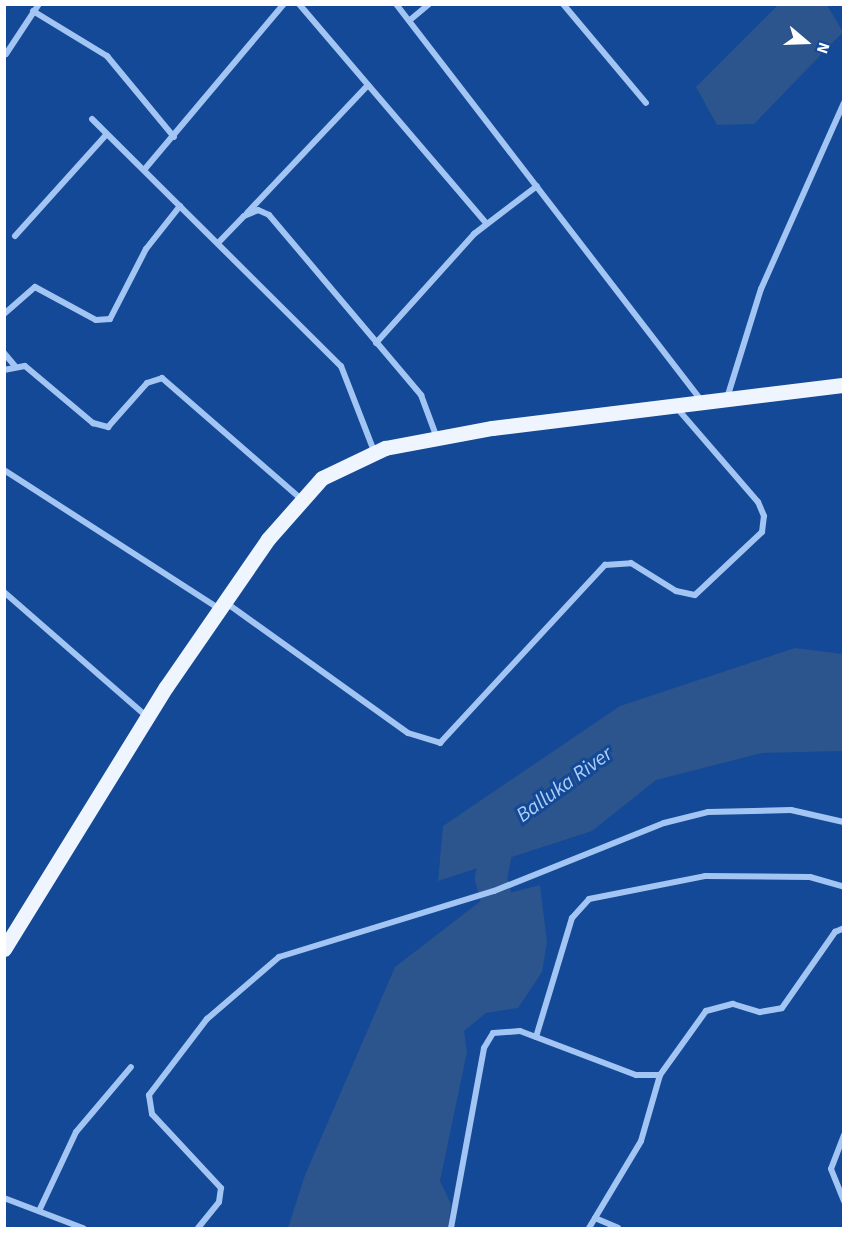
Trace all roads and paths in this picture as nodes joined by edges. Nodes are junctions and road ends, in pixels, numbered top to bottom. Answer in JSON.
{"nodes":[{"id":1,"x":39,"y":4,"type":"edge"},
{"id":2,"x":284,"y":4,"type":"edge"},
{"id":3,"x":299,"y":4,"type":"edge"},
{"id":4,"x":396,"y":4,"type":"edge"},
{"id":5,"x":429,"y":4,"type":"edge"},
{"id":6,"x":563,"y":4,"type":"edge"},
{"id":7,"x":33,"y":11,"type":"junction"},
{"id":8,"x":410,"y":20,"type":"junction"},
{"id":9,"x":6,"y":54,"type":"edge"},
{"id":10,"x":368,"y":85,"type":"junction"},
{"id":11,"x":646,"y":103,"type":"dead end"},
{"id":12,"x":843,"y":103,"type":"edge"},
{"id":13,"x":92,"y":119,"type":"dead end"},
{"id":14,"x":107,"y":134,"type":"junction"},
{"id":15,"x":174,"y":137,"type":"junction"},
{"id":16,"x":144,"y":170,"type":"junction"},
{"id":17,"x":537,"y":186,"type":"junction"},
{"id":18,"x":180,"y":206,"type":"junction"},
{"id":19,"x":244,"y":216,"type":"junction"},
{"id":20,"x":486,"y":223,"type":"junction"},
{"id":21,"x":15,"y":236,"type":"dead end"},
{"id":22,"x":218,"y":243,"type":"junction"},
{"id":23,"x":4,"y":314,"type":"edge"},
{"id":24,"x":376,"y":342,"type":"junction"},
{"id":25,"x":4,"y":353,"type":"edge"},
{"id":26,"x":15,"y":366,"type":"junction"},
{"id":27,"x":4,"y":370,"type":"edge"},
{"id":28,"x":843,"y":385,"type":"edge"},
{"id":29,"x":727,"y":398,"type":"junction"},
{"id":30,"x":700,"y":399,"type":"junction"},
{"id":31,"x":673,"y":403,"type":"junction"},
{"id":32,"x":437,"y":438,"type":"junction"},
{"id":33,"x":374,"y":451,"type":"junction"},
{"id":34,"x":4,"y":470,"type":"edge"},
{"id":35,"x":301,"y":500,"type":"junction"},
{"id":36,"x":4,"y":592,"type":"edge"},
{"id":37,"x":223,"y":606,"type":"junction"},
{"id":38,"x":147,"y":716,"type":"junction"},
{"id":39,"x":843,"y":822,"type":"edge"},
{"id":40,"x":843,"y":887,"type":"edge"},
{"id":41,"x":843,"y":928,"type":"edge"},
{"id":42,"x":4,"y":949,"type":"edge"},
{"id":43,"x":536,"y":1037,"type":"junction"},
{"id":44,"x":131,"y":1067,"type":"dead end"},
{"id":45,"x":660,"y":1075,"type":"junction"},
{"id":46,"x":843,"y":1135,"type":"edge"},
{"id":47,"x":4,"y":1198,"type":"edge"},
{"id":48,"x":843,"y":1202,"type":"edge"},
{"id":49,"x":39,"y":1211,"type":"junction"},
{"id":50,"x":595,"y":1218,"type":"junction"},
{"id":51,"x":83,"y":1228,"type":"edge"},
{"id":52,"x":198,"y":1228,"type":"edge"},
{"id":53,"x":451,"y":1228,"type":"edge"},
{"id":54,"x":589,"y":1228,"type":"edge"},
{"id":55,"x":618,"y":1228,"type":"edge"}],
"edges":[{"from":1,"to":7,"type":"street"},
{"from":2,"to":15,"type":"street"},
{"from":3,"to":10,"type":"street"},
{"from":4,"to":8,"type":"street"},
{"from":5,"to":8,"type":"street"},
{"from":6,"to":11,"type":"street"},
{"from":7,"to":9,"type":"street"},
{"from":7,"to":15,"type":"street"},
{"from":8,"to":17,"type":"street"},
{"from":10,"to":19,"type":"street"},
{"from":10,"to":20,"type":"street"},
{"from":12,"to":29,"type":"street"},
{"from":13,"to":14,"type":"street"},
{"from":14,"to":16,"type":"street"},
{"from":14,"to":21,"type":"street"},
{"from":15,"to":16,"type":"street"},
{"from":16,"to":18,"type":"street"},
{"from":17,"to":20,"type":"street"},
{"from":17,"to":30,"type":"street"},
{"from":18,"to":22,"type":"street"},
{"from":18,"to":23,"type":"street"},
{"from":19,"to":22,"type":"street"},
{"from":19,"to":24,"type":"street"},
{"from":20,"to":24,"type":"street"},
{"from":22,"to":33,"type":"street"},
{"from":24,"to":32,"type":"street"},
{"from":25,"to":26,"type":"street"},
{"from":26,"to":27,"type":"street"},
{"from":26,"to":35,"type":"street"},
{"from":28,"to":29,"type":"main road"},
{"from":29,"to":30,"type":"main road"},
{"from":30,"to":31,"type":"main road"},
{"from":31,"to":32,"type":"main road"},
{"from":31,"to":37,"type":"street"},
{"from":32,"to":33,"type":"main road"},
{"from":33,"to":35,"type":"main road"},
{"from":34,"to":37,"type":"street"},
{"from":35,"to":37,"type":"main road"},
{"from":36,"to":38,"type":"street"},
{"from":37,"to":38,"type":"main road"},
{"from":38,"to":42,"type":"main road"},
{"from":39,"to":52,"type":"street"},
{"from":40,"to":43,"type":"street"},
{"from":41,"to":45,"type":"street"},
{"from":43,"to":45,"type":"street"},
{"from":43,"to":53,"type":"street"},
{"from":44,"to":49,"type":"street"},
{"from":45,"to":50,"type":"street"},
{"from":46,"to":48,"type":"street"},
{"from":47,"to":49,"type":"street"},
{"from":49,"to":51,"type":"street"},
{"from":50,"to":54,"type":"street"},
{"from":50,"to":55,"type":"street"}]}
